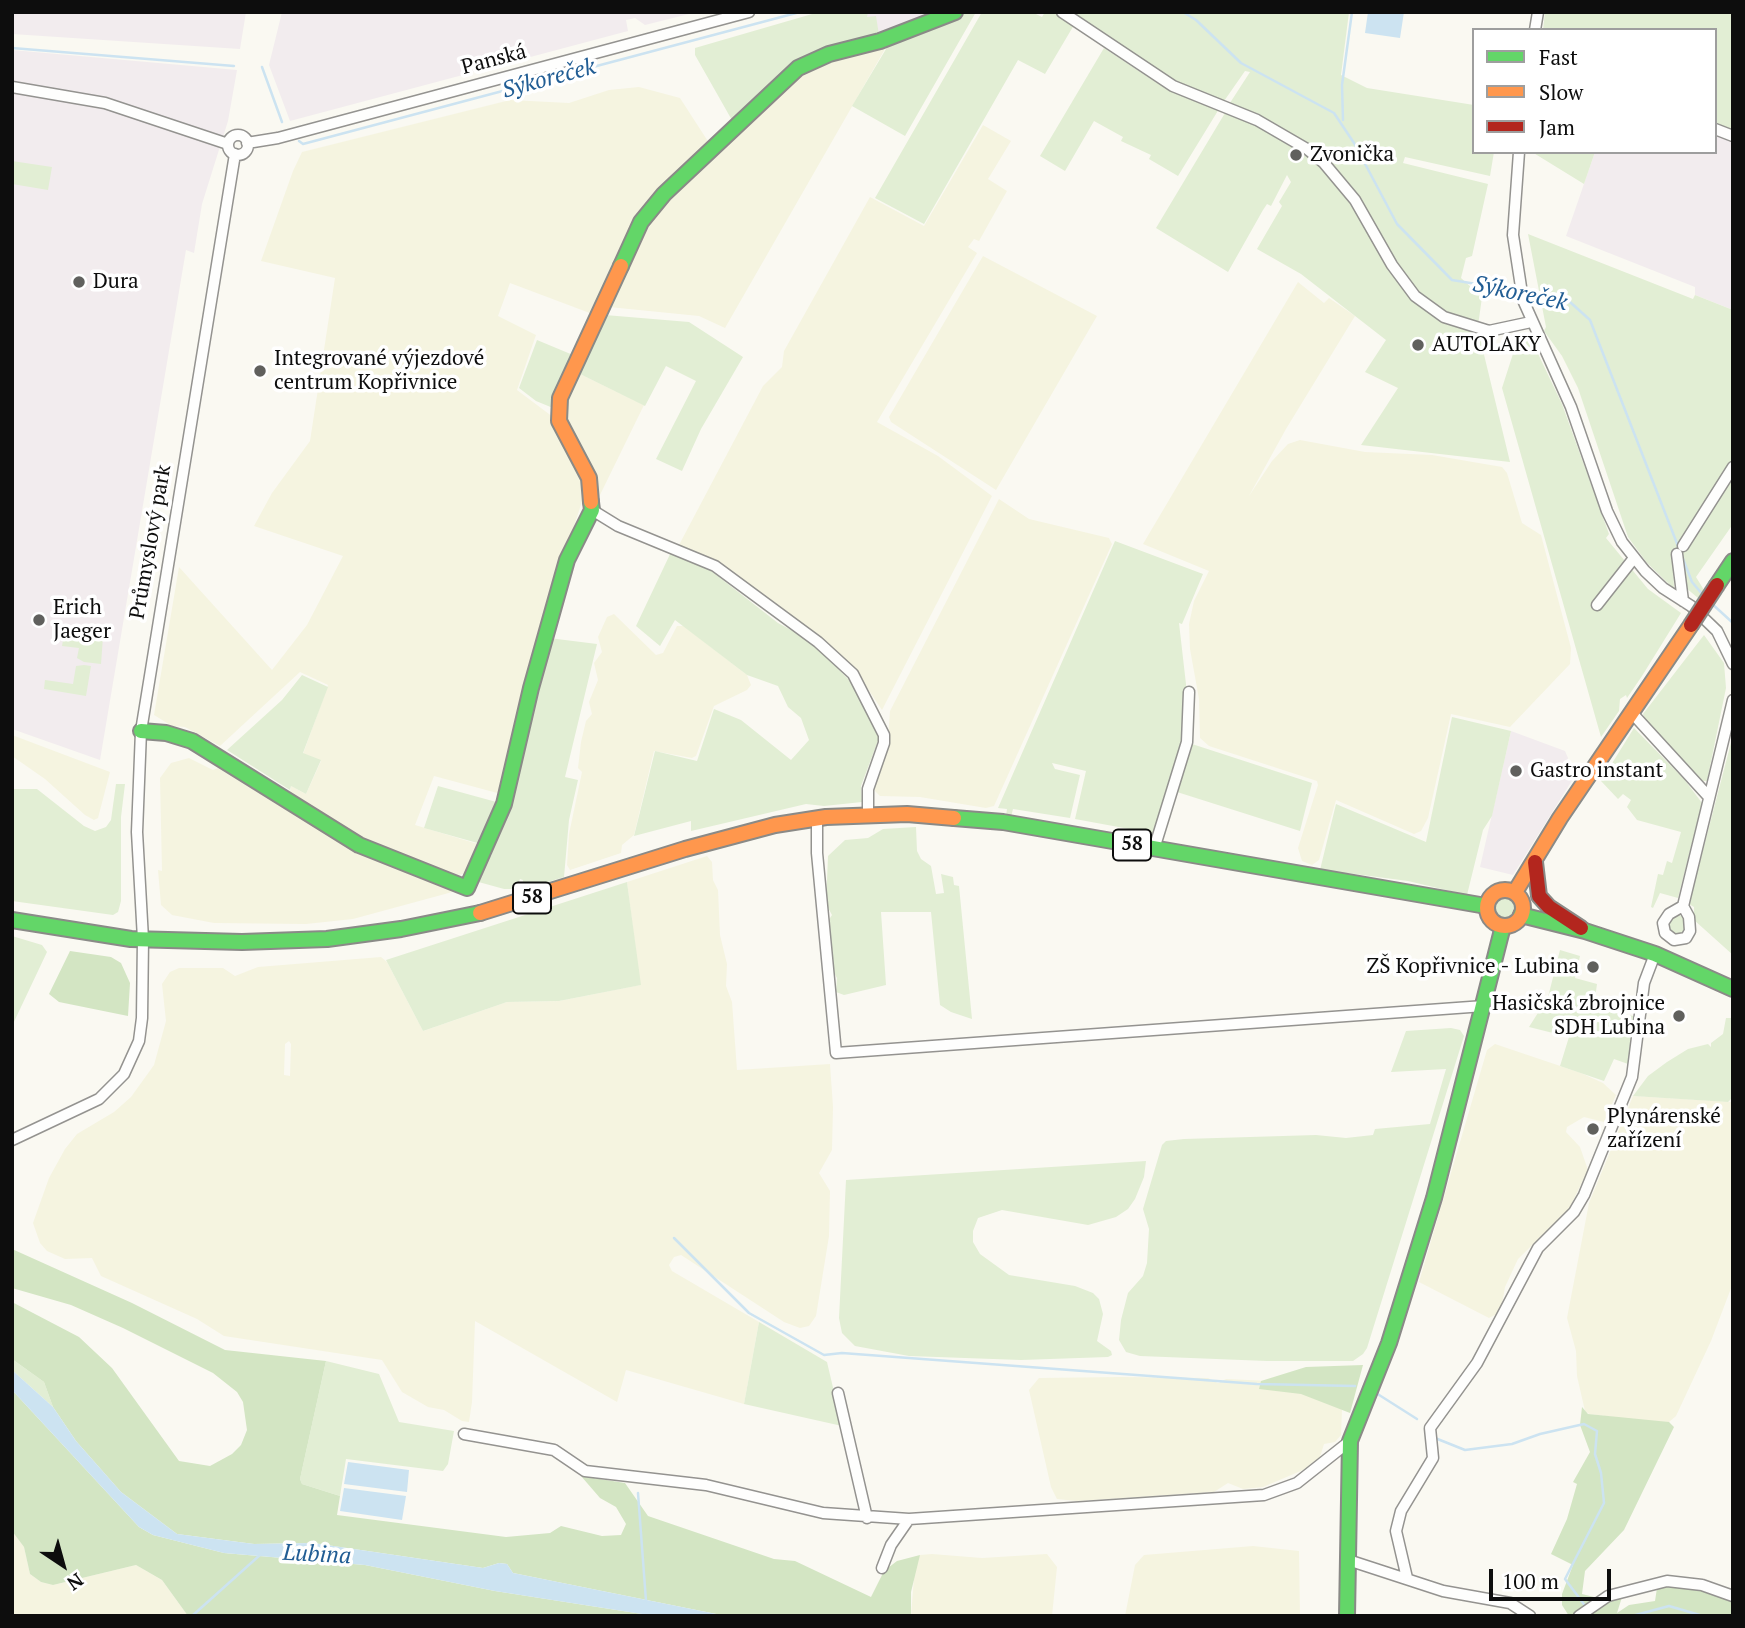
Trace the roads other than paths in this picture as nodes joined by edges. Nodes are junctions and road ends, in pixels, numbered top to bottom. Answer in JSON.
{"nodes":[{"id":1,"x":749,"y":12,"type":"edge"},
{"id":2,"x":955,"y":12,"type":"edge"},
{"id":3,"x":1062,"y":12,"type":"edge"},
{"id":4,"x":12,"y":87,"type":"edge"},
{"id":5,"x":247,"y":143,"type":"junction"},
{"id":6,"x":228,"y":144,"type":"junction"},
{"id":7,"x":235,"y":154,"type":"junction"},
{"id":8,"x":1519,"y":154,"type":"edge"},
{"id":9,"x":1531,"y":322,"type":"junction"},
{"id":10,"x":1733,"y":467,"type":"edge"},
{"id":11,"x":592,"y":510,"type":"junction"},
{"id":12,"x":1634,"y":558,"type":"junction"},
{"id":13,"x":1733,"y":561,"type":"edge"},
{"id":14,"x":1683,"y":601,"type":"junction"},
{"id":15,"x":1597,"y":605,"type":"dead end"},
{"id":16,"x":1733,"y":664,"type":"edge"},
{"id":17,"x":1189,"y":692,"type":"dead end"},
{"id":18,"x":1733,"y":700,"type":"edge"},
{"id":19,"x":1632,"y":713,"type":"junction"},
{"id":20,"x":141,"y":730,"type":"junction"},
{"id":21,"x":1709,"y":797,"type":"junction"},
{"id":22,"x":867,"y":814,"type":"junction"},
{"id":23,"x":817,"y":818,"type":"junction"},
{"id":24,"x":1154,"y":849,"type":"junction"},
{"id":25,"x":1535,"y":859,"type":"junction"},
{"id":26,"x":1515,"y":892,"type":"junction"},
{"id":27,"x":1486,"y":906,"type":"junction"},
{"id":28,"x":1683,"y":906,"type":"dead end"},
{"id":29,"x":1521,"y":915,"type":"junction"},
{"id":30,"x":12,"y":920,"type":"edge"},
{"id":31,"x":1503,"y":926,"type":"junction"},
{"id":32,"x":1585,"y":931,"type":"junction"},
{"id":33,"x":144,"y":939,"type":"junction"},
{"id":34,"x":1655,"y":954,"type":"junction"},
{"id":35,"x":1733,"y":989,"type":"edge"},
{"id":36,"x":1484,"y":1006,"type":"junction"},
{"id":37,"x":12,"y":1140,"type":"edge"},
{"id":38,"x":838,"y":1393,"type":"dead end"},
{"id":39,"x":464,"y":1434,"type":"dead end"},
{"id":40,"x":1350,"y":1441,"type":"junction"},
{"id":41,"x":866,"y":1518,"type":"junction"},
{"id":42,"x":909,"y":1519,"type":"junction"},
{"id":43,"x":1348,"y":1560,"type":"junction"},
{"id":44,"x":882,"y":1568,"type":"dead end"},
{"id":45,"x":1407,"y":1578,"type":"junction"},
{"id":46,"x":1733,"y":1596,"type":"edge"},
{"id":47,"x":1585,"y":1611,"type":"edge"},
{"id":48,"x":1347,"y":1616,"type":"edge"},
{"id":49,"x":1530,"y":1616,"type":"edge"}],
"edges":[{"from":1,"to":5,"type":"street","name":"Panská"},
{"from":2,"to":11,"type":"main road"},
{"from":3,"to":9,"type":"street"},
{"from":4,"to":6,"type":"street"},
{"from":5,"to":6,"type":"street"},
{"from":5,"to":7,"type":"street"},
{"from":6,"to":7,"type":"street"},
{"from":7,"to":20,"type":"street","name":"Průmyslový park"},
{"from":8,"to":9,"type":"street"},
{"from":9,"to":12,"type":"street"},
{"from":10,"to":14,"type":"street"},
{"from":11,"to":20,"type":"main road"},
{"from":11,"to":22,"type":"street"},
{"from":12,"to":14,"type":"street"},
{"from":12,"to":15,"type":"street"},
{"from":13,"to":19,"type":"main road","bridge":true},
{"from":14,"to":16,"type":"street"},
{"from":17,"to":24,"type":"street"},
{"from":18,"to":21,"type":"street"},
{"from":19,"to":21,"type":"street"},
{"from":19,"to":25,"type":"main road"},
{"from":20,"to":33,"type":"street","name":"Průmyslový park"},
{"from":21,"to":28,"type":"street"},
{"from":22,"to":23,"type":"main road","number":"58"},
{"from":22,"to":24,"type":"main road","number":"58"},
{"from":23,"to":33,"type":"main road","number":"58"},
{"from":23,"to":36,"type":"street"},
{"from":24,"to":27,"type":"main road","number":"58"},
{"from":25,"to":26,"type":"main road"},
{"from":25,"to":32,"type":"main road"},
{"from":26,"to":27,"type":"main road"},
{"from":26,"to":29,"type":"main road"},
{"from":27,"to":31,"type":"main road"},
{"from":29,"to":31,"type":"main road"},
{"from":29,"to":32,"type":"main road"},
{"from":30,"to":33,"type":"main road","number":"58"},
{"from":31,"to":36,"type":"main road"},
{"from":32,"to":34,"type":"main road"},
{"from":33,"to":37,"type":"street","name":"Průmyslový park"},
{"from":34,"to":35,"type":"main road"},
{"from":34,"to":45,"type":"street"},
{"from":36,"to":40,"type":"main road"},
{"from":38,"to":41,"type":"street"},
{"from":39,"to":41,"type":"street"},
{"from":40,"to":42,"type":"street"},
{"from":40,"to":43,"type":"main road"},
{"from":41,"to":42,"type":"street"},
{"from":42,"to":44,"type":"street"},
{"from":43,"to":45,"type":"street"},
{"from":43,"to":48,"type":"main road"},
{"from":45,"to":49,"type":"street"},
{"from":46,"to":47,"type":"street"}]}
